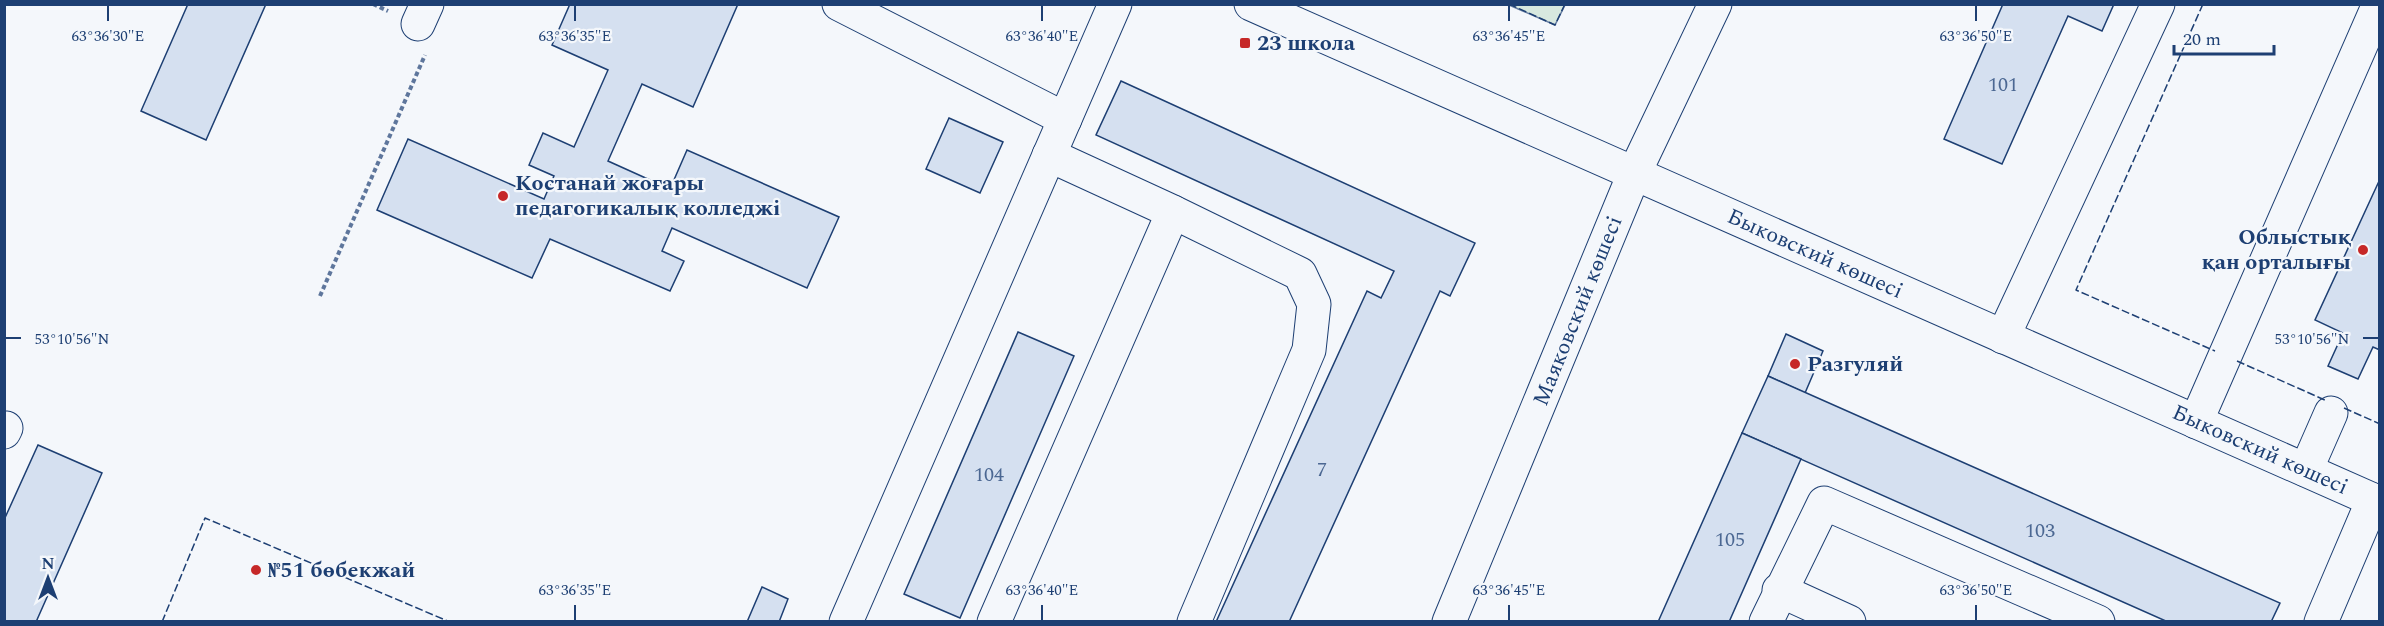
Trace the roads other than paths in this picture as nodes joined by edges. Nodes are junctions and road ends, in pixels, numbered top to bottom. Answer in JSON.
{"nodes":[{"id":1,"x":839,"y":4,"type":"edge"},
{"id":2,"x":1115,"y":4,"type":"edge"},
{"id":3,"x":1251,"y":4,"type":"edge"},
{"id":4,"x":1715,"y":4,"type":"edge"},
{"id":5,"x":2158,"y":4,"type":"edge"},
{"id":6,"x":2379,"y":4,"type":"edge"},
{"id":7,"x":1065,"y":119,"type":"junction"},
{"id":8,"x":1049,"y":155,"type":"junction"},
{"id":9,"x":1634,"y":174,"type":"junction"},
{"id":10,"x":1173,"y":212,"type":"junction"},
{"id":11,"x":2003,"y":337,"type":"junction"},
{"id":12,"x":2331,"y":413,"type":"dead end"},
{"id":13,"x":2196,"y":422,"type":"junction"},
{"id":14,"x":2306,"y":471,"type":"junction"},
{"id":15,"x":2376,"y":501,"type":"edge"},
{"id":16,"x":1779,"y":590,"type":"junction"},
{"id":17,"x":846,"y":621,"type":"edge"},
{"id":18,"x":994,"y":621,"type":"edge"},
{"id":19,"x":1194,"y":621,"type":"edge"},
{"id":20,"x":1449,"y":621,"type":"edge"},
{"id":21,"x":1766,"y":621,"type":"edge"},
{"id":22,"x":1850,"y":621,"type":"edge"},
{"id":23,"x":2098,"y":621,"type":"edge"},
{"id":24,"x":2321,"y":621,"type":"edge"}],
"edges":[{"from":1,"to":7,"type":"main road"},
{"from":2,"to":7,"type":"main road"},
{"from":3,"to":9,"type":"main road","name":"Быковский көшесі"},
{"from":4,"to":9,"type":"main road","name":"Маяковский көшесі"},
{"from":5,"to":11,"type":"main road"},
{"from":6,"to":13,"type":"main road"},
{"from":7,"to":8,"type":"main road"},
{"from":8,"to":10,"type":"main road"},
{"from":8,"to":17,"type":"main road"},
{"from":9,"to":11,"type":"main road","name":"Быковский көшесі"},
{"from":9,"to":20,"type":"main road","name":"Маяковский көшесі"},
{"from":10,"to":18,"type":"main road"},
{"from":10,"to":19,"type":"main road"},
{"from":11,"to":13,"type":"main road","name":"Быковский көшесі"},
{"from":12,"to":14,"type":"main road"},
{"from":13,"to":14,"type":"main road","name":"Быковский көшесі"},
{"from":14,"to":15,"type":"main road","name":"Быковский көшесі"},
{"from":15,"to":24,"type":"main road"},
{"from":16,"to":21,"type":"main road"},
{"from":16,"to":22,"type":"main road"},
{"from":16,"to":23,"type":"main road"}]}
